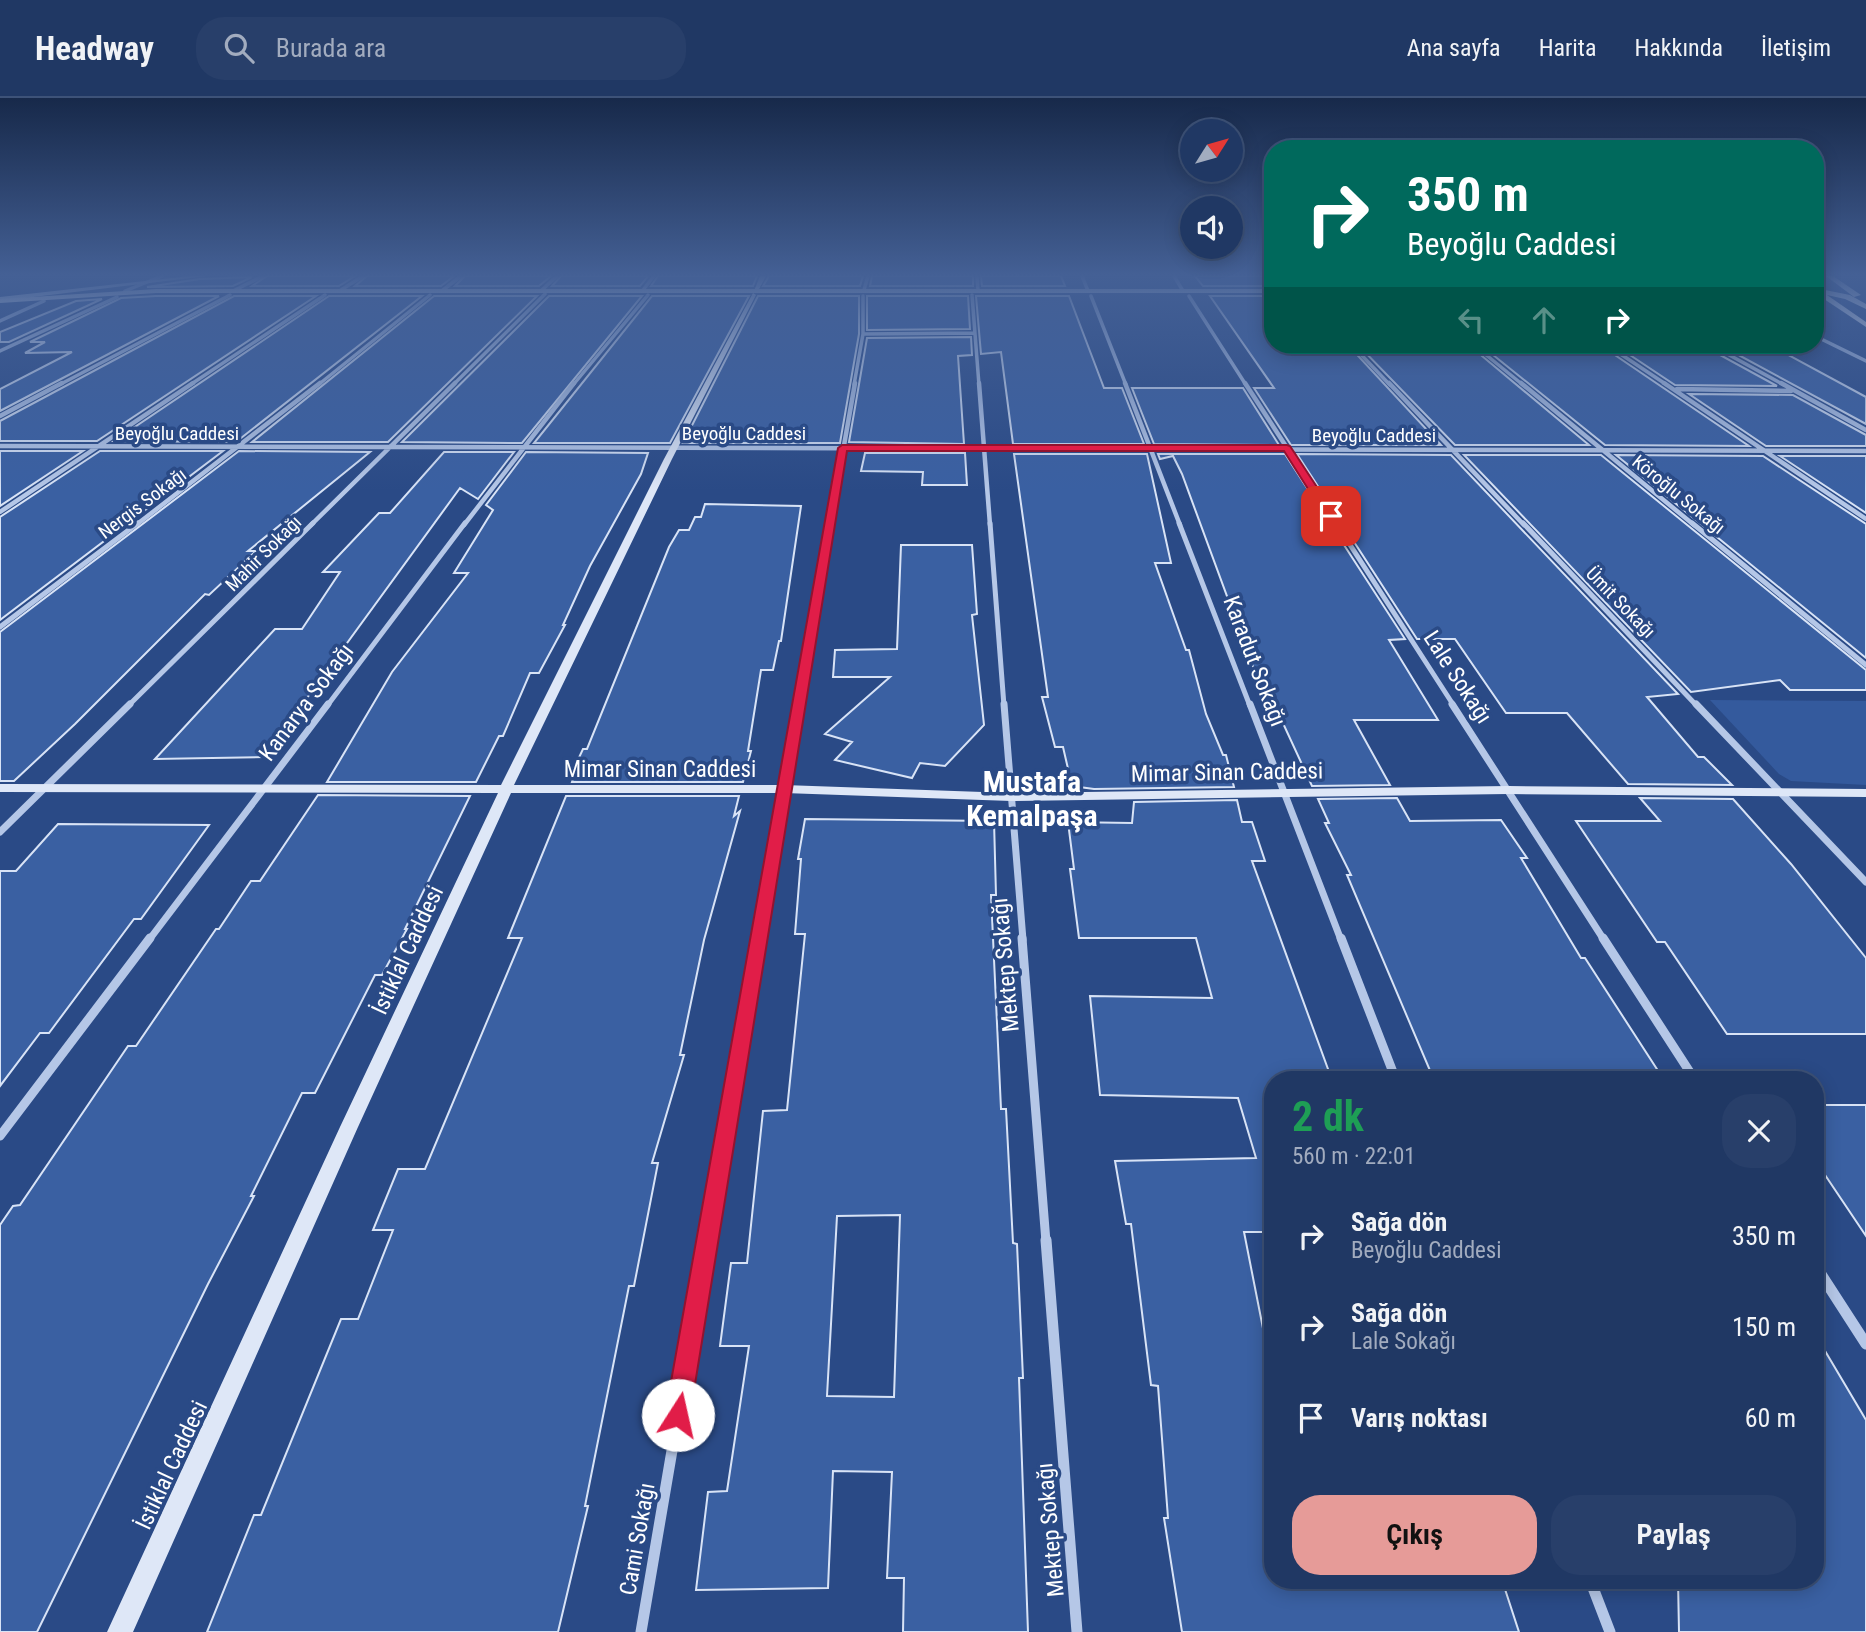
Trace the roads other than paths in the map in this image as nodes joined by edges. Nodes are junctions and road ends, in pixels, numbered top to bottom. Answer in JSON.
{"nodes":[{"id":1,"x":128,"y":348,"type":"edge"},
{"id":2,"x":246,"y":348,"type":"edge"},
{"id":3,"x":364,"y":348,"type":"edge"},
{"id":4,"x":489,"y":348,"type":"edge"},
{"id":5,"x":602,"y":348,"type":"edge"},
{"id":6,"x":726,"y":348,"type":"edge"},
{"id":7,"x":860,"y":348,"type":"edge"},
{"id":8,"x":976,"y":348,"type":"edge"},
{"id":9,"x":1111,"y":348,"type":"edge"},
{"id":10,"x":1222,"y":348,"type":"edge"},
{"id":11,"x":1839,"y":348,"type":"edge"},
{"id":12,"x":1361,"y":354,"type":"edge"},
{"id":13,"x":1485,"y":354,"type":"edge"},
{"id":14,"x":1621,"y":354,"type":"edge"},
{"id":15,"x":1727,"y":354,"type":"edge"},
{"id":16,"x":1866,"y":361,"type":"edge"},
{"id":17,"x":1677,"y":389,"type":"junction"},
{"id":18,"x":1794,"y":391,"type":"junction"},
{"id":19,"x":0,"y":415,"type":"edge"},
{"id":20,"x":1866,"y":430,"type":"edge"},
{"id":21,"x":0,"y":446,"type":"edge"},
{"id":22,"x":391,"y":446,"type":"junction"},
{"id":23,"x":97,"y":447,"type":"junction"},
{"id":24,"x":239,"y":447,"type":"junction"},
{"id":25,"x":524,"y":447,"type":"junction"},
{"id":26,"x":672,"y":447,"type":"junction"},
{"id":27,"x":984,"y":447,"type":"junction"},
{"id":28,"x":842,"y":448,"type":"junction"},
{"id":29,"x":1150,"y":448,"type":"junction"},
{"id":30,"x":1287,"y":448,"type":"junction"},
{"id":31,"x":1452,"y":449,"type":"junction"},
{"id":32,"x":1602,"y":449,"type":"junction"},
{"id":33,"x":1866,"y":451,"type":"edge"},
{"id":34,"x":1765,"y":452,"type":"junction"},
{"id":35,"x":0,"y":512,"type":"edge"},
{"id":36,"x":1866,"y":519,"type":"edge"},
{"id":37,"x":0,"y":627,"type":"edge"},
{"id":38,"x":1866,"y":664,"type":"edge"},
{"id":39,"x":0,"y":788,"type":"edge"},
{"id":40,"x":45,"y":788,"type":"junction"},
{"id":41,"x":784,"y":789,"type":"junction"},
{"id":42,"x":261,"y":790,"type":"junction"},
{"id":43,"x":505,"y":790,"type":"junction"},
{"id":44,"x":1508,"y":790,"type":"junction"},
{"id":45,"x":1284,"y":791,"type":"junction"},
{"id":46,"x":1781,"y":793,"type":"junction"},
{"id":47,"x":1866,"y":793,"type":"edge"},
{"id":48,"x":1010,"y":797,"type":"junction"},
{"id":49,"x":0,"y":832,"type":"edge"},
{"id":50,"x":1866,"y":882,"type":"edge"},
{"id":51,"x":1393,"y":1071,"type":"edge"},
{"id":52,"x":1689,"y":1071,"type":"edge"},
{"id":53,"x":0,"y":1136,"type":"edge"},
{"id":54,"x":1824,"y":1279,"type":"edge"},
{"id":55,"x":1866,"y":1344,"type":"edge"},
{"id":56,"x":1593,"y":1589,"type":"edge"},
{"id":57,"x":120,"y":1632,"type":"edge"},
{"id":58,"x":641,"y":1632,"type":"edge"},
{"id":59,"x":1077,"y":1632,"type":"edge"},
{"id":60,"x":1610,"y":1632,"type":"edge"}],
"edges":[{"from":1,"to":19,"type":"street"},
{"from":2,"to":23,"type":"street"},
{"from":3,"to":24,"type":"street","name":"Nergis Sokağı"},
{"from":4,"to":22,"type":"street","name":"Mahir Sokağı"},
{"from":5,"to":25,"type":"street","name":"Kanarya Sokağı"},
{"from":6,"to":26,"type":"street","name":"İstiklal Caddesi"},
{"from":7,"to":28,"type":"street","name":"Cami Sokağı"},
{"from":8,"to":27,"type":"street","name":"Mektep Sokağı"},
{"from":9,"to":29,"type":"street","name":"Karadut Sokağı"},
{"from":10,"to":30,"type":"street","name":"Lale Sokağı"},
{"from":11,"to":16,"type":"street"},
{"from":12,"to":31,"type":"street","name":"Ümit Sokağı"},
{"from":13,"to":32,"type":"street","name":"Köroğlu Sokağı"},
{"from":14,"to":17,"type":"street"},
{"from":15,"to":18,"type":"street"},
{"from":17,"to":18,"type":"street"},
{"from":17,"to":34,"type":"street"},
{"from":18,"to":20,"type":"street"},
{"from":21,"to":23,"type":"street","name":"Beyoğlu Caddesi"},
{"from":22,"to":24,"type":"street","name":"Beyoğlu Caddesi"},
{"from":22,"to":25,"type":"street","name":"Beyoğlu Caddesi"},
{"from":22,"to":40,"type":"street","name":"Mahir Sokağı"},
{"from":23,"to":24,"type":"street","name":"Beyoğlu Caddesi"},
{"from":23,"to":35,"type":"street"},
{"from":24,"to":37,"type":"street","name":"Nergis Sokağı"},
{"from":25,"to":26,"type":"street","name":"Beyoğlu Caddesi"},
{"from":25,"to":42,"type":"street","name":"Kanarya Sokağı"},
{"from":26,"to":28,"type":"street","name":"Beyoğlu Caddesi"},
{"from":26,"to":43,"type":"street","name":"İstiklal Caddesi"},
{"from":27,"to":28,"type":"street","name":"Beyoğlu Caddesi"},
{"from":27,"to":29,"type":"street","name":"Beyoğlu Caddesi"},
{"from":27,"to":48,"type":"street","name":"Mektep Sokağı"},
{"from":28,"to":41,"type":"street","name":"Cami Sokağı"},
{"from":29,"to":30,"type":"street","name":"Beyoğlu Caddesi"},
{"from":29,"to":45,"type":"street","name":"Karadut Sokağı"},
{"from":30,"to":31,"type":"street","name":"Beyoğlu Caddesi"},
{"from":30,"to":44,"type":"street","name":"Lale Sokağı"},
{"from":31,"to":32,"type":"street","name":"Beyoğlu Caddesi"},
{"from":31,"to":46,"type":"street","name":"Ümit Sokağı"},
{"from":32,"to":34,"type":"street","name":"Beyoğlu Caddesi"},
{"from":32,"to":38,"type":"street","name":"Köroğlu Sokağı"},
{"from":33,"to":34,"type":"street","name":"Beyoğlu Caddesi"},
{"from":34,"to":36,"type":"street"},
{"from":39,"to":40,"type":"street","name":"Mimar Sinan Caddesi"},
{"from":40,"to":42,"type":"street","name":"Mimar Sinan Caddesi"},
{"from":40,"to":49,"type":"street","name":"Mahir Sokağı"},
{"from":41,"to":43,"type":"street","name":"Mimar Sinan Caddesi"},
{"from":41,"to":48,"type":"street","name":"Mimar Sinan Caddesi"},
{"from":41,"to":58,"type":"street","name":"Cami Sokağı"},
{"from":42,"to":43,"type":"street","name":"Mimar Sinan Caddesi"},
{"from":42,"to":53,"type":"street","name":"Kanarya Sokağı"},
{"from":43,"to":57,"type":"street","name":"İstiklal Caddesi"},
{"from":44,"to":45,"type":"street","name":"Mimar Sinan Caddesi"},
{"from":44,"to":46,"type":"street","name":"Mimar Sinan Caddesi"},
{"from":44,"to":52,"type":"street","name":"Lale Sokağı"},
{"from":45,"to":48,"type":"street","name":"Mimar Sinan Caddesi"},
{"from":45,"to":51,"type":"street","name":"Karadut Sokağı"},
{"from":46,"to":47,"type":"street","name":"Mimar Sinan Caddesi"},
{"from":46,"to":50,"type":"street","name":"Ümit Sokağı"},
{"from":48,"to":59,"type":"street","name":"Mektep Sokağı"},
{"from":54,"to":55,"type":"street"},
{"from":56,"to":60,"type":"street"}]}
